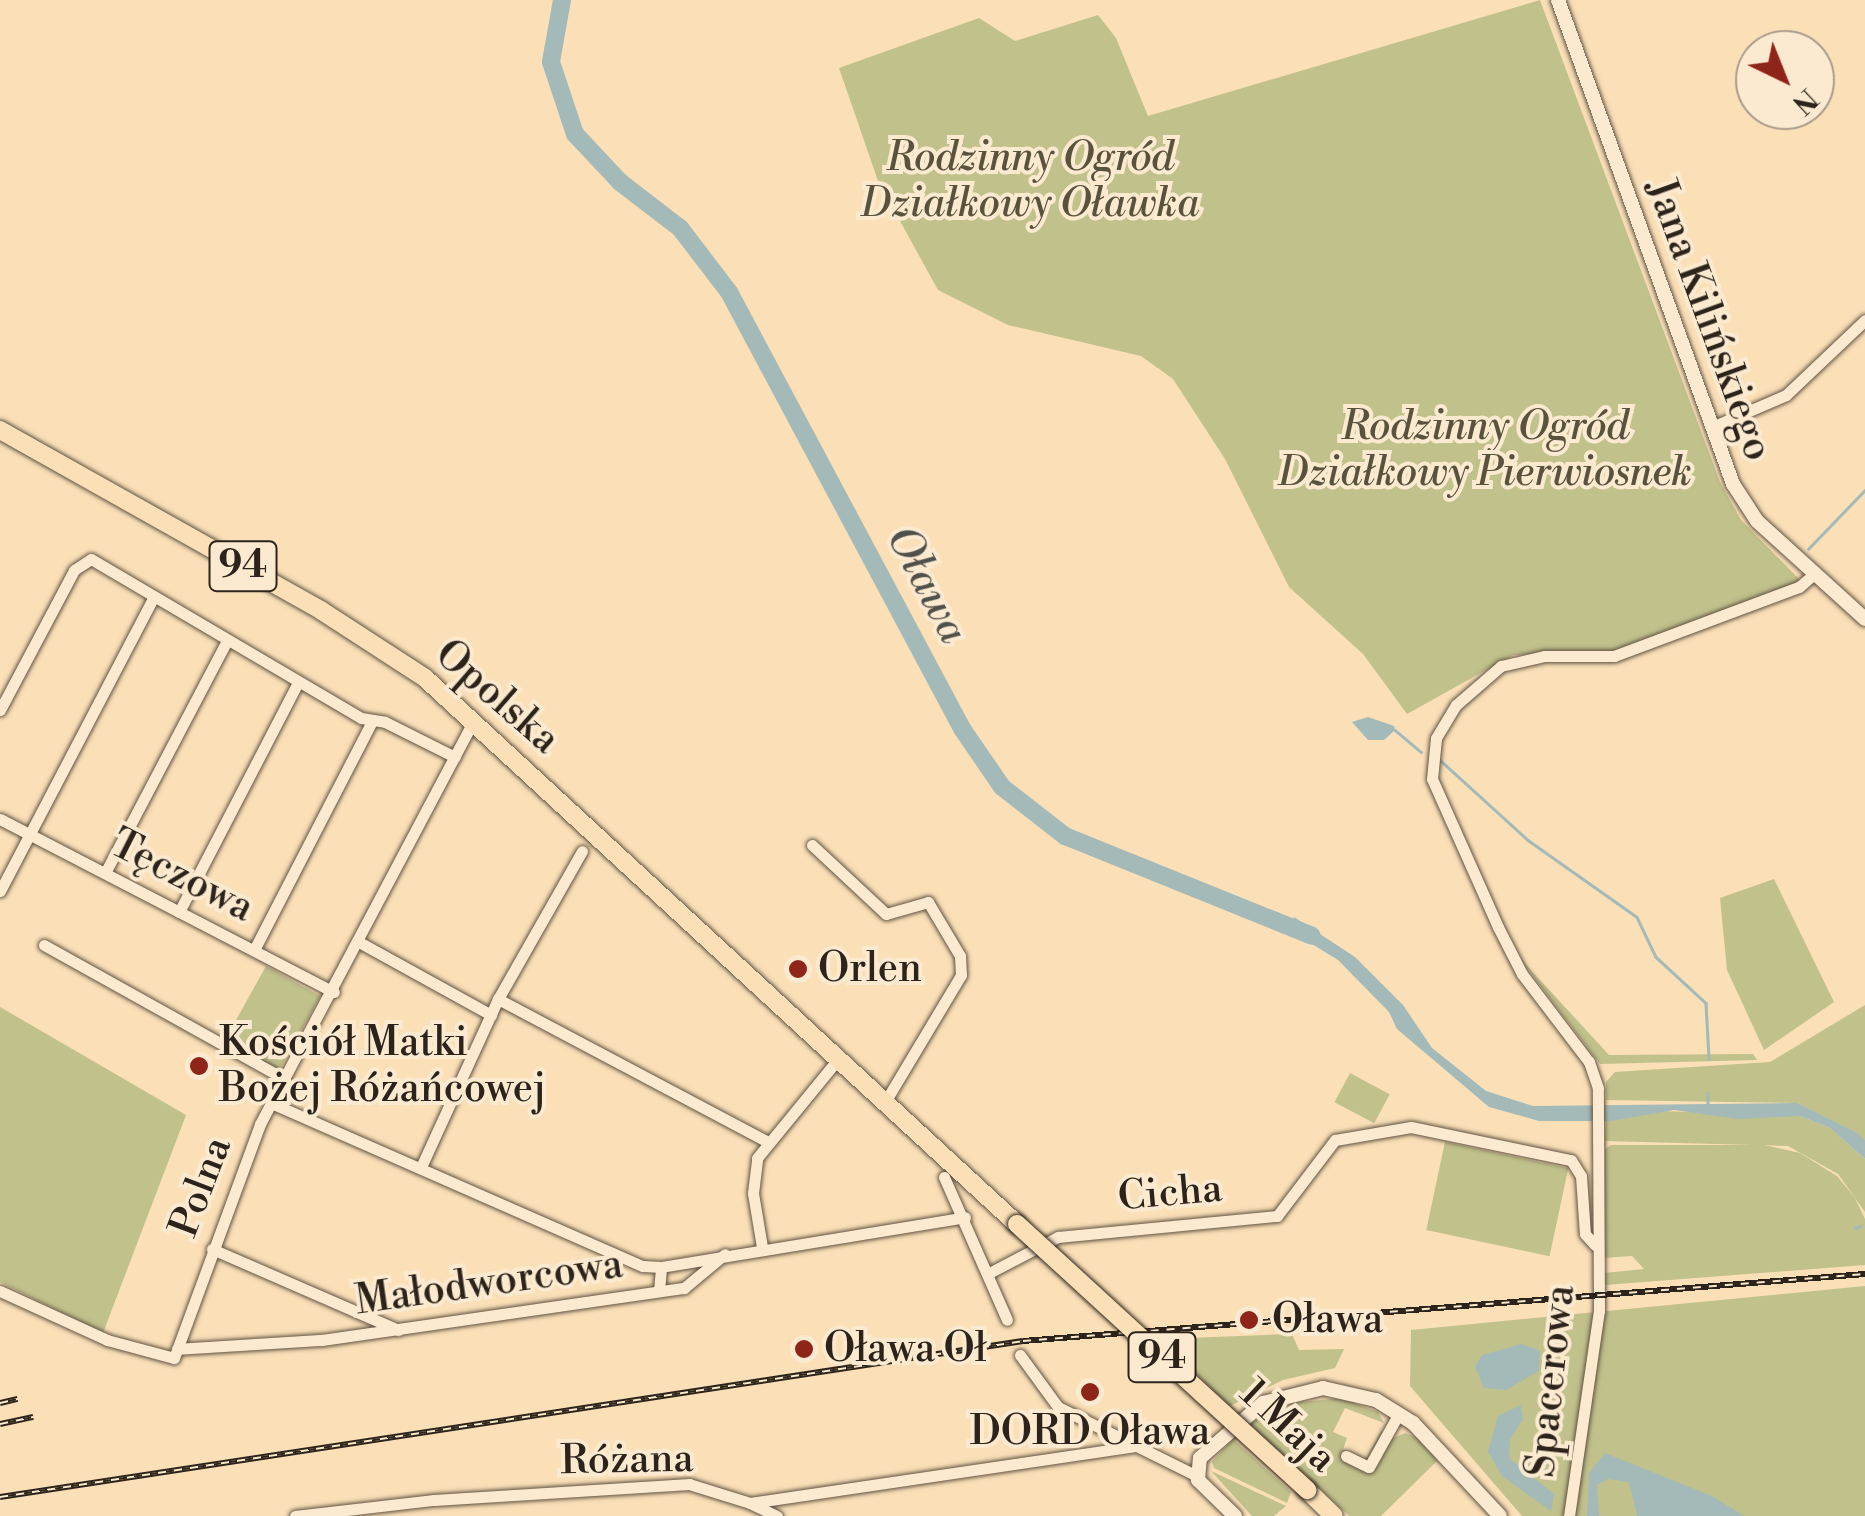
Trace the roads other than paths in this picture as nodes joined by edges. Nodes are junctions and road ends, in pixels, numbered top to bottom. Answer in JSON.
{"nodes":[{"id":1,"x":1558,"y":0,"type":"edge"},
{"id":2,"x":1865,"y":320,"type":"edge"},
{"id":3,"x":1712,"y":427,"type":"junction"},
{"id":4,"x":0,"y":430,"type":"edge"},
{"id":5,"x":1814,"y":574,"type":"junction"},
{"id":6,"x":154,"y":597,"type":"junction"},
{"id":7,"x":1865,"y":619,"type":"edge"},
{"id":8,"x":227,"y":641,"type":"junction"},
{"id":9,"x":298,"y":682,"type":"junction"},
{"id":10,"x":0,"y":710,"type":"edge"},
{"id":11,"x":474,"y":720,"type":"junction"},
{"id":12,"x":372,"y":721,"type":"junction"},
{"id":13,"x":455,"y":757,"type":"junction"},
{"id":14,"x":0,"y":819,"type":"edge"},
{"id":15,"x":29,"y":834,"type":"junction"},
{"id":16,"x":812,"y":845,"type":"dead end"},
{"id":17,"x":582,"y":850,"type":"dead end"},
{"id":18,"x":105,"y":874,"type":"junction"},
{"id":19,"x":0,"y":891,"type":"edge"},
{"id":20,"x":179,"y":912,"type":"junction"},
{"id":21,"x":359,"y":942,"type":"junction"},
{"id":22,"x":44,"y":945,"type":"dead end"},
{"id":23,"x":254,"y":950,"type":"junction"},
{"id":24,"x":334,"y":992,"type":"junction"},
{"id":25,"x":498,"y":999,"type":"junction"},
{"id":26,"x":491,"y":1015,"type":"junction"},
{"id":27,"x":838,"y":1059,"type":"junction"},
{"id":28,"x":285,"y":1078,"type":"junction"},
{"id":29,"x":885,"y":1102,"type":"junction"},
{"id":30,"x":271,"y":1103,"type":"junction"},
{"id":31,"x":766,"y":1141,"type":"junction"},
{"id":32,"x":421,"y":1167,"type":"junction"},
{"id":33,"x":944,"y":1176,"type":"dead end"},
{"id":34,"x":965,"y":1217,"type":"junction"},
{"id":35,"x":1018,"y":1224,"type":"joint"},
{"id":36,"x":762,"y":1247,"type":"junction"},
{"id":37,"x":212,"y":1248,"type":"junction"},
{"id":38,"x":1595,"y":1249,"type":"junction"},
{"id":39,"x":726,"y":1254,"type":"junction"},
{"id":40,"x":661,"y":1267,"type":"junction"},
{"id":41,"x":989,"y":1272,"type":"junction"},
{"id":42,"x":0,"y":1291,"type":"edge"},
{"id":43,"x":659,"y":1291,"type":"junction"},
{"id":44,"x":1006,"y":1320,"type":"dead end"},
{"id":45,"x":398,"y":1330,"type":"junction"},
{"id":46,"x":177,"y":1349,"type":"junction"},
{"id":47,"x":1020,"y":1355,"type":"dead end"},
{"id":48,"x":1399,"y":1413,"type":"junction"},
{"id":49,"x":1092,"y":1424,"type":"junction"},
{"id":50,"x":1134,"y":1446,"type":"junction"},
{"id":51,"x":1088,"y":1452,"type":"junction"},
{"id":52,"x":1346,"y":1456,"type":"dead end"},
{"id":53,"x":1200,"y":1481,"type":"junction"},
{"id":54,"x":750,"y":1503,"type":"junction"},
{"id":55,"x":296,"y":1516,"type":"edge"},
{"id":56,"x":777,"y":1516,"type":"edge"},
{"id":57,"x":1235,"y":1516,"type":"edge"},
{"id":58,"x":1334,"y":1516,"type":"edge"},
{"id":59,"x":1500,"y":1516,"type":"edge"},
{"id":60,"x":1570,"y":1516,"type":"edge"}],
"edges":[{"from":1,"to":3,"type":"street","name":"Jana Kilińskiego"},
{"from":2,"to":3,"type":"street"},
{"from":3,"to":5,"type":"street","name":"Jana Kilińskiego"},
{"from":4,"to":11,"type":"main road","name":"Opolska","number":"94"},
{"from":5,"to":7,"type":"street","name":"Jana Kilińskiego"},
{"from":5,"to":38,"type":"street"},
{"from":6,"to":8,"type":"street"},
{"from":6,"to":10,"type":"street"},
{"from":6,"to":15,"type":"street"},
{"from":8,"to":9,"type":"street"},
{"from":8,"to":18,"type":"street"},
{"from":9,"to":12,"type":"street"},
{"from":9,"to":20,"type":"street"},
{"from":11,"to":13,"type":"street","name":"Polna"},
{"from":11,"to":27,"type":"main road","name":"Opolska","number":"94"},
{"from":12,"to":13,"type":"street"},
{"from":12,"to":23,"type":"street"},
{"from":13,"to":21,"type":"street","name":"Polna"},
{"from":14,"to":15,"type":"street","name":"Tęczowa"},
{"from":15,"to":18,"type":"street","name":"Tęczowa"},
{"from":15,"to":19,"type":"street"},
{"from":16,"to":29,"type":"street"},
{"from":17,"to":25,"type":"street"},
{"from":18,"to":20,"type":"street","name":"Tęczowa"},
{"from":20,"to":23,"type":"street","name":"Tęczowa"},
{"from":21,"to":24,"type":"street","name":"Polna"},
{"from":21,"to":26,"type":"street"},
{"from":22,"to":28,"type":"street"},
{"from":23,"to":24,"type":"street","name":"Tęczowa"},
{"from":24,"to":28,"type":"street","name":"Polna"},
{"from":25,"to":26,"type":"street"},
{"from":25,"to":31,"type":"street"},
{"from":26,"to":32,"type":"street"},
{"from":27,"to":29,"type":"main road","name":"Opolska","number":"94"},
{"from":27,"to":31,"type":"street"},
{"from":28,"to":30,"type":"street","name":"Polna"},
{"from":29,"to":35,"type":"main road","name":"Opolska","number":"94"},
{"from":30,"to":32,"type":"street"},
{"from":30,"to":37,"type":"street","name":"Polna"},
{"from":31,"to":36,"type":"street"},
{"from":32,"to":40,"type":"street"},
{"from":33,"to":34,"type":"street"},
{"from":34,"to":36,"type":"street","name":"Małodworcowa"},
{"from":34,"to":41,"type":"street"},
{"from":35,"to":58,"type":"main road","name":"1 Maja","number":"94","bridge":true},
{"from":36,"to":39,"type":"street","name":"Małodworcowa"},
{"from":37,"to":45,"type":"street"},
{"from":37,"to":46,"type":"street","name":"Polna"},
{"from":38,"to":41,"type":"street","name":"Cicha"},
{"from":38,"to":60,"type":"street","name":"Spacerowa"},
{"from":39,"to":40,"type":"street","name":"Małodworcowa"},
{"from":39,"to":43,"type":"street"},
{"from":40,"to":43,"type":"street","name":"Małodworcowa"},
{"from":41,"to":44,"type":"street"},
{"from":42,"to":46,"type":"street"},
{"from":43,"to":45,"type":"street","name":"Małodworcowa"},
{"from":45,"to":46,"type":"street","name":"Małodworcowa"},
{"from":47,"to":49,"type":"street"},
{"from":48,"to":52,"type":"street"},
{"from":48,"to":53,"type":"street","name":"Spacerowa"},
{"from":48,"to":59,"type":"street","name":"Spacerowa"},
{"from":49,"to":50,"type":"street"},
{"from":49,"to":51,"type":"street"},
{"from":50,"to":51,"type":"street","name":"Różana"},
{"from":50,"to":53,"type":"street"},
{"from":51,"to":54,"type":"street","name":"Różana"},
{"from":53,"to":57,"type":"street"},
{"from":54,"to":55,"type":"street","name":"Różana"},
{"from":54,"to":56,"type":"street"}]}
